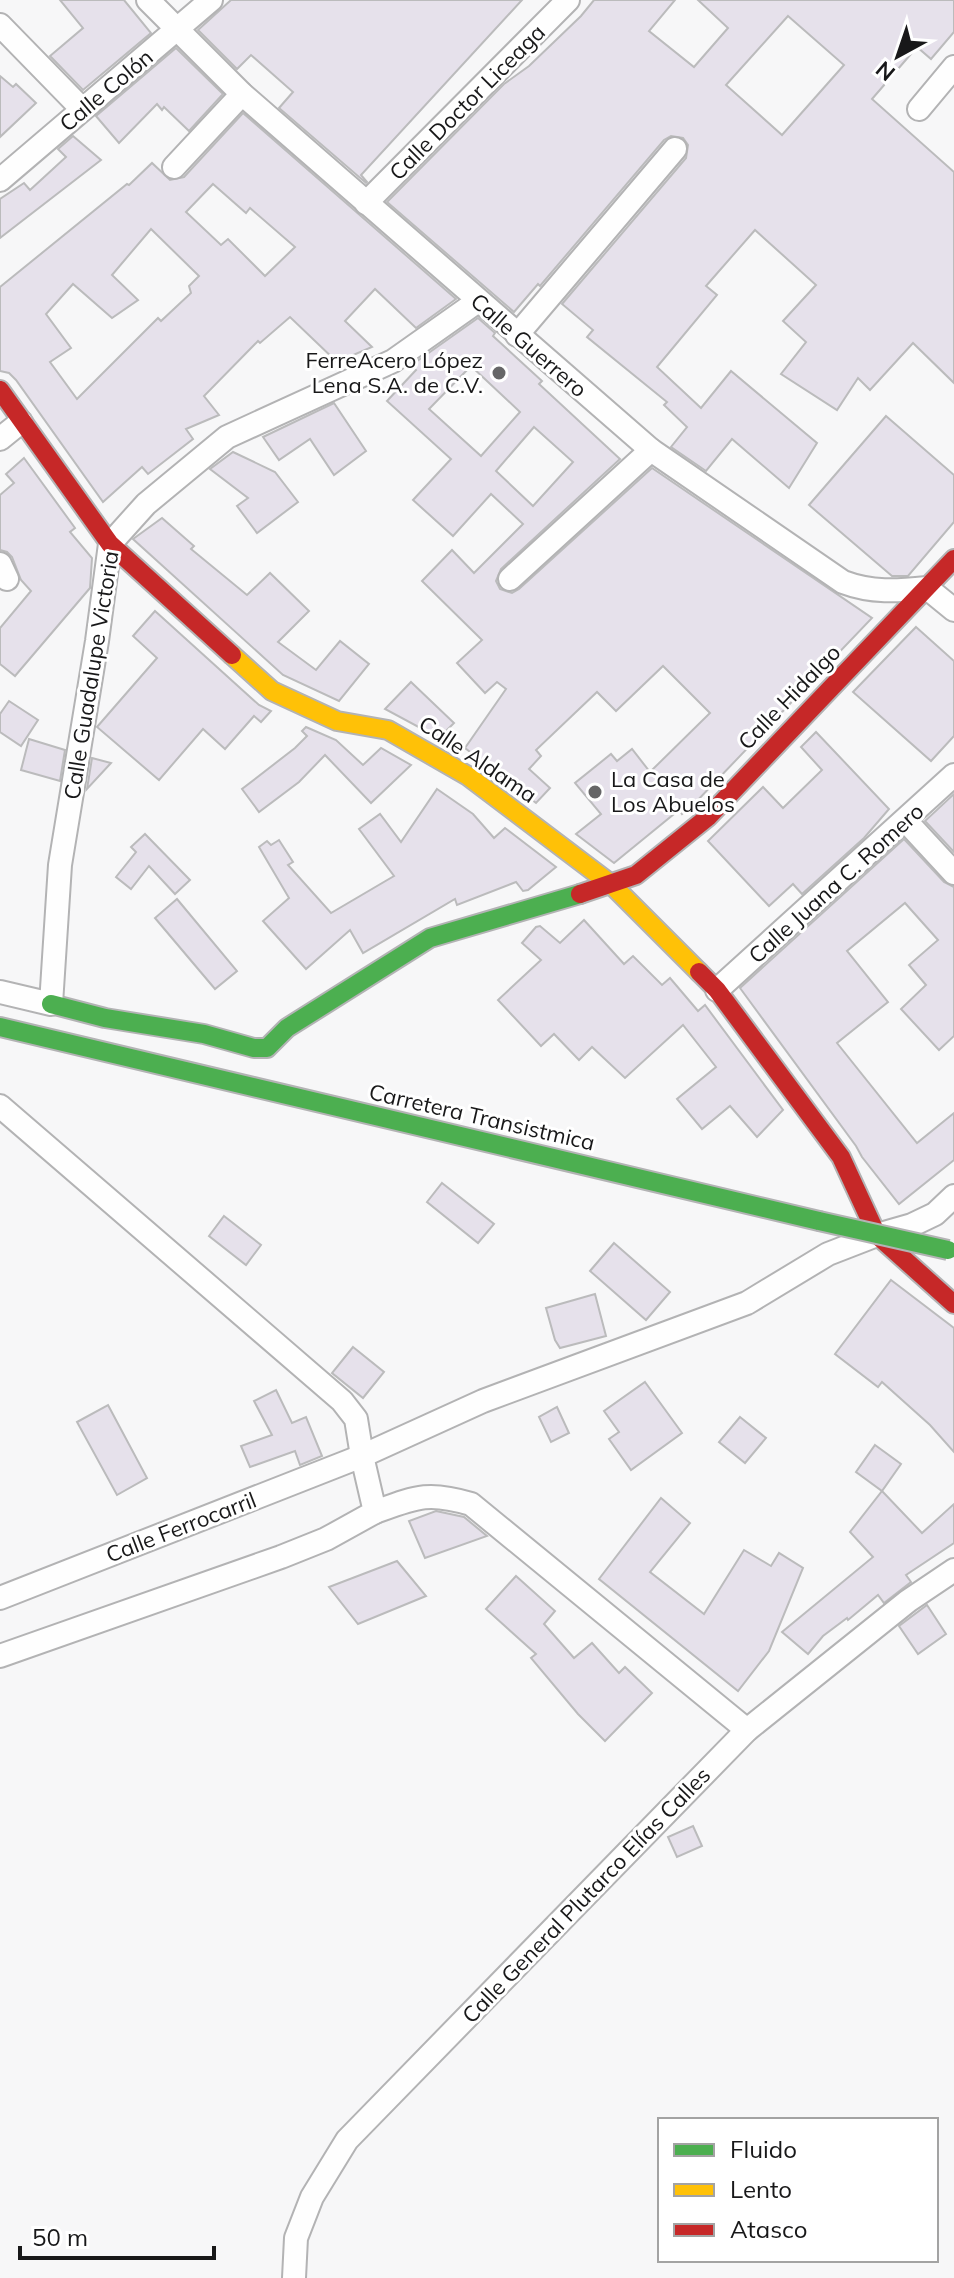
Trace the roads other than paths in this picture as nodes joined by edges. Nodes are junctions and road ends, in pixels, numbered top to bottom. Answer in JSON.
{"nodes":[{"id":1,"x":148,"y":0,"type":"edge"},
{"id":2,"x":211,"y":0,"type":"edge"},
{"id":3,"x":568,"y":0,"type":"edge"},
{"id":4,"x":0,"y":25,"type":"edge"},
{"id":5,"x":178,"y":30,"type":"junction"},
{"id":6,"x":954,"y":67,"type":"edge"},
{"id":7,"x":242,"y":94,"type":"junction"},
{"id":8,"x":82,"y":109,"type":"junction"},
{"id":9,"x":919,"y":109,"type":"dead end"},
{"id":10,"x":675,"y":149,"type":"dead end"},
{"id":11,"x":174,"y":167,"type":"dead end"},
{"id":12,"x":0,"y":180,"type":"edge"},
{"id":13,"x":366,"y":203,"type":"junction"},
{"id":14,"x":478,"y":301,"type":"junction"},
{"id":15,"x":517,"y":335,"type":"junction"},
{"id":16,"x":0,"y":390,"type":"edge"},
{"id":17,"x":21,"y":422,"type":"junction"},
{"id":18,"x":0,"y":439,"type":"edge"},
{"id":19,"x":651,"y":450,"type":"junction"},
{"id":20,"x":110,"y":544,"type":"junction"},
{"id":21,"x":954,"y":559,"type":"edge"},
{"id":22,"x":510,"y":579,"type":"dead end"},
{"id":23,"x":927,"y":588,"type":"junction"},
{"id":24,"x":954,"y":610,"type":"edge"},
{"id":25,"x":954,"y":775,"type":"edge"},
{"id":26,"x":906,"y":821,"type":"junction"},
{"id":27,"x":954,"y":873,"type":"edge"},
{"id":28,"x":612,"y":885,"type":"junction"},
{"id":29,"x":717,"y":990,"type":"junction"},
{"id":30,"x":0,"y":992,"type":"edge"},
{"id":31,"x":51,"y":1004,"type":"junction"},
{"id":32,"x":0,"y":1027,"type":"edge"},
{"id":33,"x":0,"y":1106,"type":"edge"},
{"id":34,"x":954,"y":1196,"type":"edge"},
{"id":35,"x":877,"y":1235,"type":"junction"},
{"id":36,"x":951,"y":1250,"type":"edge"},
{"id":37,"x":954,"y":1304,"type":"edge"},
{"id":38,"x":362,"y":1456,"type":"junction"},
{"id":39,"x":375,"y":1512,"type":"junction"},
{"id":40,"x":954,"y":1570,"type":"edge"},
{"id":41,"x":0,"y":1598,"type":"edge"},
{"id":42,"x":0,"y":1656,"type":"edge"},
{"id":43,"x":747,"y":1730,"type":"junction"},
{"id":44,"x":294,"y":2278,"type":"edge"}],
"edges":[{"from":1,"to":5,"type":"street","name":"Calle Guerrero"},
{"from":2,"to":5,"type":"street","name":"Calle Colón"},
{"from":3,"to":13,"type":"street","name":"Calle Doctor Liceaga"},
{"from":4,"to":8,"type":"street"},
{"from":5,"to":7,"type":"street","name":"Calle Guerrero"},
{"from":5,"to":8,"type":"street","name":"Calle Colón"},
{"from":6,"to":9,"type":"street"},
{"from":7,"to":11,"type":"street"},
{"from":7,"to":13,"type":"street","name":"Calle Guerrero"},
{"from":8,"to":12,"type":"street","name":"Calle Colón"},
{"from":10,"to":15,"type":"street"},
{"from":13,"to":14,"type":"street","name":"Calle Guerrero"},
{"from":14,"to":15,"type":"street","name":"Calle Guerrero"},
{"from":14,"to":20,"type":"street","name":"Calle Guadalupe Victoria"},
{"from":15,"to":19,"type":"street","name":"Calle Guerrero"},
{"from":16,"to":17,"type":"street","name":"Calle Aldama"},
{"from":17,"to":18,"type":"street"},
{"from":17,"to":20,"type":"street","name":"Calle Aldama"},
{"from":19,"to":22,"type":"street"},
{"from":19,"to":23,"type":"street","name":"Calle Guerrero"},
{"from":20,"to":28,"type":"street","name":"Calle Aldama"},
{"from":20,"to":31,"type":"street","name":"Calle Guadalupe Victoria"},
{"from":21,"to":23,"type":"street","name":"Calle Hidalgo"},
{"from":23,"to":24,"type":"street"},
{"from":23,"to":28,"type":"street","name":"Calle Hidalgo"},
{"from":25,"to":26,"type":"street","name":"Calle Juana C. Romero"},
{"from":26,"to":27,"type":"street"},
{"from":26,"to":29,"type":"street","name":"Calle Juana C. Romero"},
{"from":28,"to":29,"type":"street","name":"Calle Aldama"},
{"from":28,"to":31,"type":"street","name":"Calle Hidalgo"},
{"from":29,"to":35,"type":"street","name":"Calle Aldama"},
{"from":30,"to":31,"type":"street"},
{"from":32,"to":36,"type":"street","name":"Carretera Transistmica","bridge":true},
{"from":33,"to":38,"type":"street"},
{"from":34,"to":35,"type":"street"},
{"from":35,"to":37,"type":"street"},
{"from":35,"to":38,"type":"street","name":"Calle Ferrocarril"},
{"from":38,"to":39,"type":"street"},
{"from":38,"to":41,"type":"street","name":"Calle Ferrocarril"},
{"from":39,"to":42,"type":"street"},
{"from":39,"to":43,"type":"street"},
{"from":40,"to":43,"type":"street","name":"Calle General Plutarco Elías Calles"},
{"from":43,"to":44,"type":"street","name":"Calle General Plutarco Elías Calles"}]}
